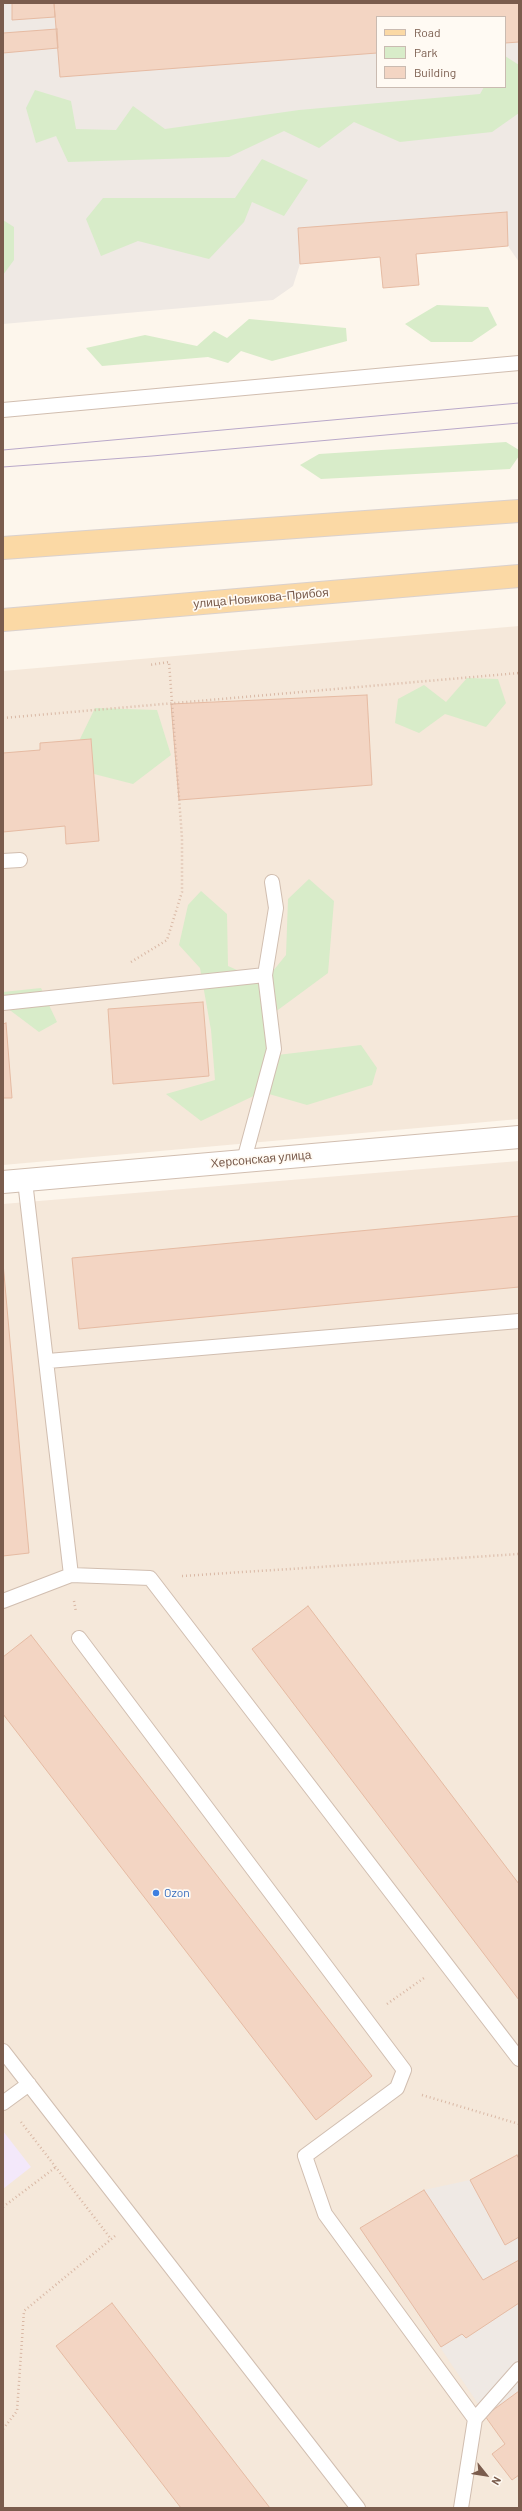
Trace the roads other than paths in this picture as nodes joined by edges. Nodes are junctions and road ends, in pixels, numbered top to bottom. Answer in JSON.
{"nodes":[{"id":1,"x":519,"y":363,"type":"edge"},
{"id":2,"x":3,"y":410,"type":"edge"},
{"id":3,"x":519,"y":511,"type":"edge"},
{"id":4,"x":3,"y":548,"type":"edge"},
{"id":5,"x":519,"y":576,"type":"edge"},
{"id":6,"x":3,"y":620,"type":"edge"},
{"id":7,"x":20,"y":860,"type":"dead end"},
{"id":8,"x":3,"y":861,"type":"edge"},
{"id":9,"x":272,"y":882,"type":"dead end"},
{"id":10,"x":265,"y":975,"type":"junction"},
{"id":11,"x":3,"y":1003,"type":"edge"},
{"id":12,"x":519,"y":1137,"type":"edge"},
{"id":13,"x":244,"y":1160,"type":"junction"},
{"id":14,"x":26,"y":1180,"type":"junction"},
{"id":15,"x":3,"y":1182,"type":"edge"},
{"id":16,"x":519,"y":1321,"type":"edge"},
{"id":17,"x":48,"y":1361,"type":"junction"},
{"id":18,"x":71,"y":1575,"type":"junction"},
{"id":19,"x":3,"y":1601,"type":"edge"},
{"id":20,"x":79,"y":1638,"type":"road end"},
{"id":21,"x":3,"y":2051,"type":"edge"},
{"id":22,"x":519,"y":2059,"type":"edge"},
{"id":23,"x":29,"y":2084,"type":"junction"},
{"id":24,"x":4,"y":2103,"type":"edge"},
{"id":25,"x":519,"y":2369,"type":"edge"},
{"id":26,"x":475,"y":2419,"type":"junction"},
{"id":27,"x":358,"y":2508,"type":"edge"},
{"id":28,"x":461,"y":2508,"type":"edge"}],
"edges":[{"from":1,"to":2,"type":"lane"},
{"from":3,"to":4,"type":"main road"},
{"from":5,"to":6,"type":"main road","name":"улица Новикова-Прибоя"},
{"from":7,"to":8,"type":"lane"},
{"from":9,"to":10,"type":"lane"},
{"from":10,"to":11,"type":"lane"},
{"from":10,"to":13,"type":"lane"},
{"from":12,"to":13,"type":"street","name":"Херсонская улица"},
{"from":13,"to":14,"type":"street","name":"Херсонская улица"},
{"from":14,"to":15,"type":"street","name":"Херсонская улица"},
{"from":14,"to":17,"type":"lane"},
{"from":16,"to":17,"type":"lane"},
{"from":17,"to":18,"type":"lane"},
{"from":18,"to":19,"type":"lane"},
{"from":18,"to":22,"type":"lane"},
{"from":20,"to":26,"type":"lane"},
{"from":21,"to":23,"type":"lane"},
{"from":23,"to":24,"type":"lane"},
{"from":23,"to":27,"type":"lane"},
{"from":25,"to":26,"type":"lane"},
{"from":26,"to":28,"type":"lane"}]}
